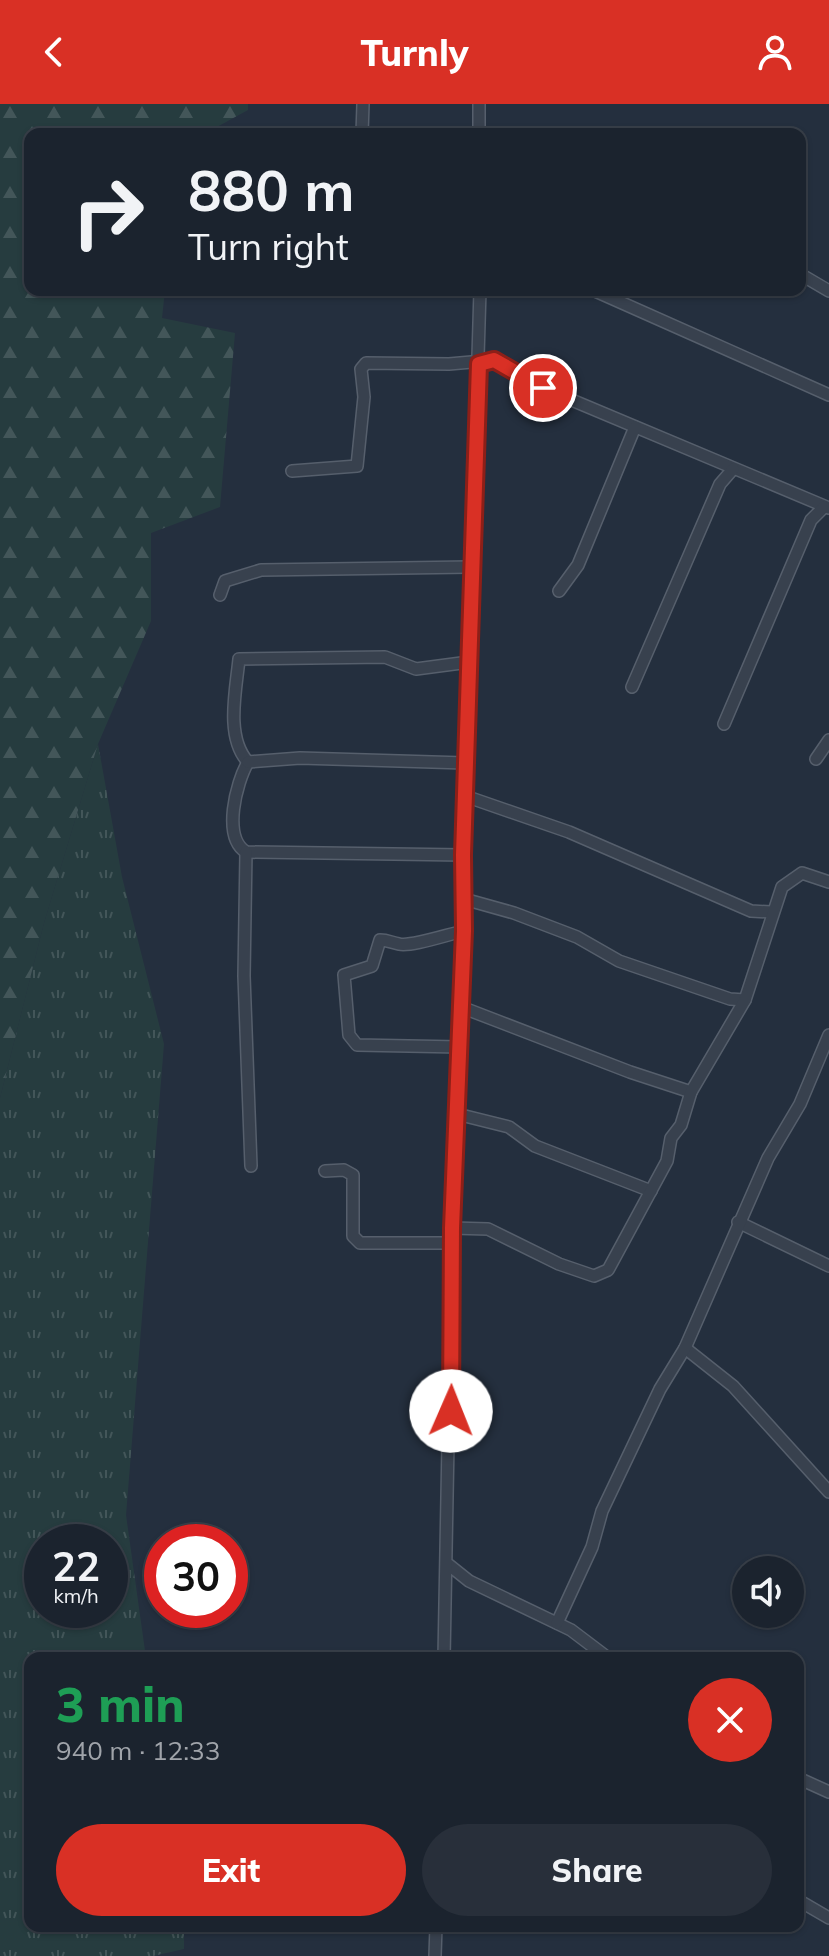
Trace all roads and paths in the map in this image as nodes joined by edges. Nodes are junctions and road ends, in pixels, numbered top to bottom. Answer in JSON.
{"nodes":[{"id":1,"x":363,"y":104,"type":"edge"},
{"id":2,"x":479,"y":104,"type":"edge"},
{"id":3,"x":362,"y":128,"type":"edge"},
{"id":4,"x":479,"y":128,"type":"edge"},
{"id":5,"x":806,"y":278,"type":"edge"},
{"id":6,"x":829,"y":291,"type":"edge"},
{"id":7,"x":480,"y":296,"type":"edge"},
{"id":8,"x":606,"y":296,"type":"edge"},
{"id":9,"x":479,"y":364,"type":"junction"},
{"id":10,"x":829,"y":395,"type":"edge"},
{"id":11,"x":635,"y":427,"type":"junction"},
{"id":12,"x":733,"y":469,"type":"junction"},
{"id":13,"x":292,"y":471,"type":"dead end"},
{"id":14,"x":827,"y":508,"type":"edge"},
{"id":15,"x":470,"y":567,"type":"junction"},
{"id":16,"x":559,"y":591,"type":"dead end"},
{"id":17,"x":220,"y":595,"type":"dead end"},
{"id":18,"x":469,"y":662,"type":"junction"},
{"id":19,"x":632,"y":687,"type":"dead end"},
{"id":20,"x":724,"y":724,"type":"dead end"},
{"id":21,"x":829,"y":740,"type":"edge"},
{"id":22,"x":816,"y":759,"type":"dead end"},
{"id":23,"x":248,"y":762,"type":"junction"},
{"id":24,"x":465,"y":763,"type":"junction"},
{"id":25,"x":465,"y":796,"type":"junction"},
{"id":26,"x":246,"y":852,"type":"junction"},
{"id":27,"x":463,"y":855,"type":"junction"},
{"id":28,"x":829,"y":882,"type":"edge"},
{"id":29,"x":464,"y":899,"type":"junction"},
{"id":30,"x":771,"y":912,"type":"junction"},
{"id":31,"x":464,"y":931,"type":"junction"},
{"id":32,"x":745,"y":1000,"type":"junction"},
{"id":33,"x":461,"y":1007,"type":"junction"},
{"id":34,"x":829,"y":1035,"type":"edge"},
{"id":35,"x":460,"y":1047,"type":"junction"},
{"id":36,"x":691,"y":1092,"type":"junction"},
{"id":37,"x":457,"y":1114,"type":"junction"},
{"id":38,"x":251,"y":1166,"type":"dead end"},
{"id":39,"x":325,"y":1171,"type":"dead end"},
{"id":40,"x":651,"y":1191,"type":"junction"},
{"id":41,"x":738,"y":1222,"type":"junction"},
{"id":42,"x":452,"y":1228,"type":"junction"},
{"id":43,"x":452,"y":1243,"type":"junction"},
{"id":44,"x":829,"y":1266,"type":"edge"},
{"id":45,"x":685,"y":1348,"type":"junction"},
{"id":46,"x":829,"y":1492,"type":"edge"},
{"id":47,"x":449,"y":1565,"type":"junction"},
{"id":48,"x":469,"y":1581,"type":"junction"},
{"id":49,"x":447,"y":1592,"type":"junction"},
{"id":50,"x":557,"y":1623,"type":"junction"},
{"id":51,"x":444,"y":1652,"type":"edge"},
{"id":52,"x":599,"y":1652,"type":"edge"},
{"id":53,"x":804,"y":1781,"type":"edge"},
{"id":54,"x":829,"y":1792,"type":"edge"},
{"id":55,"x":804,"y":1903,"type":"edge"},
{"id":56,"x":829,"y":1918,"type":"edge"},
{"id":57,"x":436,"y":1932,"type":"edge"},
{"id":58,"x":435,"y":1956,"type":"edge"}],
"edges":[{"from":1,"to":3,"type":"street"},
{"from":2,"to":4,"type":"street"},
{"from":5,"to":6,"type":"street"},
{"from":7,"to":9,"type":"street"},
{"from":8,"to":10,"type":"street"},
{"from":9,"to":11,"type":"street"},
{"from":9,"to":13,"type":"street"},
{"from":9,"to":15,"type":"street"},
{"from":11,"to":12,"type":"street"},
{"from":11,"to":16,"type":"street"},
{"from":12,"to":14,"type":"street"},
{"from":12,"to":19,"type":"street"},
{"from":14,"to":20,"type":"street"},
{"from":15,"to":17,"type":"street"},
{"from":15,"to":18,"type":"street"},
{"from":18,"to":23,"type":"street"},
{"from":18,"to":24,"type":"street"},
{"from":21,"to":22,"type":"street"},
{"from":23,"to":24,"type":"street"},
{"from":23,"to":26,"type":"street"},
{"from":24,"to":25,"type":"street"},
{"from":25,"to":27,"type":"street"},
{"from":25,"to":30,"type":"street"},
{"from":26,"to":27,"type":"street"},
{"from":26,"to":38,"type":"street"},
{"from":27,"to":29,"type":"street"},
{"from":28,"to":30,"type":"street"},
{"from":29,"to":31,"type":"street"},
{"from":29,"to":32,"type":"street"},
{"from":30,"to":32,"type":"street"},
{"from":31,"to":33,"type":"street"},
{"from":31,"to":35,"type":"street"},
{"from":32,"to":36,"type":"street"},
{"from":33,"to":35,"type":"street"},
{"from":33,"to":36,"type":"street"},
{"from":34,"to":41,"type":"street"},
{"from":35,"to":37,"type":"street"},
{"from":36,"to":40,"type":"street"},
{"from":37,"to":40,"type":"street"},
{"from":37,"to":42,"type":"street"},
{"from":39,"to":43,"type":"street"},
{"from":40,"to":42,"type":"street"},
{"from":41,"to":44,"type":"street"},
{"from":41,"to":45,"type":"street"},
{"from":42,"to":43,"type":"street"},
{"from":43,"to":47,"type":"street"},
{"from":45,"to":46,"type":"street"},
{"from":45,"to":50,"type":"street"},
{"from":47,"to":48,"type":"street"},
{"from":47,"to":49,"type":"street"},
{"from":48,"to":49,"type":"street"},
{"from":48,"to":50,"type":"street"},
{"from":49,"to":51,"type":"street"},
{"from":50,"to":52,"type":"street"},
{"from":53,"to":54,"type":"street"},
{"from":55,"to":56,"type":"street"},
{"from":57,"to":58,"type":"street"}]}
